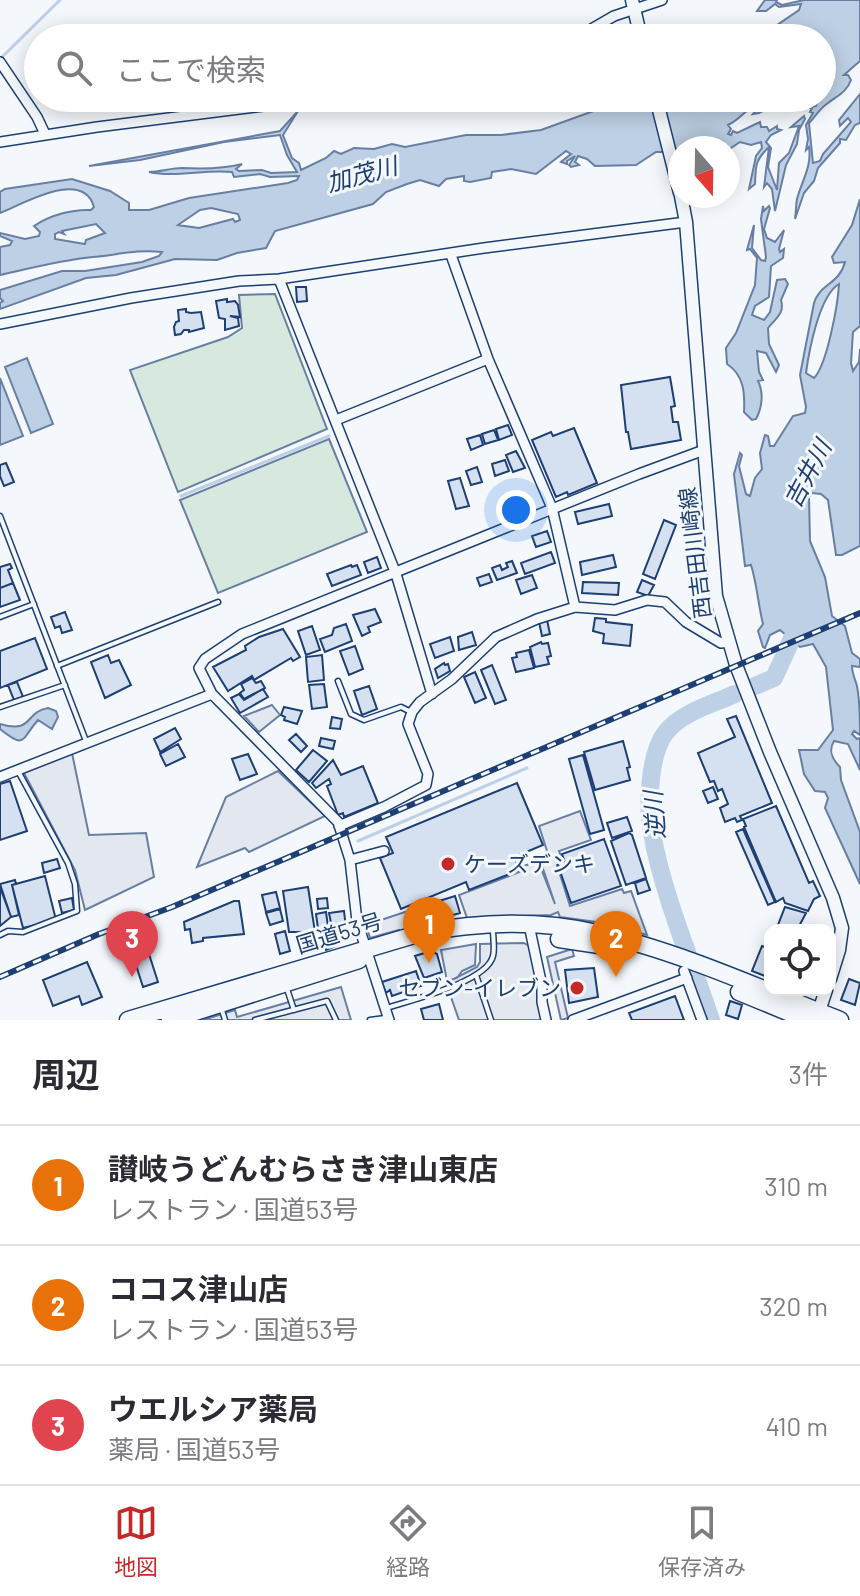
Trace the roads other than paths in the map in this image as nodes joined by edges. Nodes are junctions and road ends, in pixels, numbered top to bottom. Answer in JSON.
{"nodes":[{"id":1,"x":662,"y":0,"type":"edge"},
{"id":2,"x":633,"y":4,"type":"edge"},
{"id":3,"x":600,"y":24,"type":"edge"},
{"id":4,"x":638,"y":24,"type":"edge"},
{"id":5,"x":0,"y":62,"type":"edge"},
{"id":6,"x":24,"y":98,"type":"edge"},
{"id":7,"x":34,"y":112,"type":"edge"},
{"id":8,"x":218,"y":112,"type":"edge"},
{"id":9,"x":660,"y":112,"type":"edge"},
{"id":10,"x":45,"y":134,"type":"junction"},
{"id":11,"x":0,"y":142,"type":"edge"},
{"id":12,"x":668,"y":146,"type":"edge"},
{"id":13,"x":683,"y":208,"type":"edge"},
{"id":14,"x":685,"y":216,"type":"junction"},
{"id":15,"x":451,"y":255,"type":"junction"},
{"id":16,"x":279,"y":279,"type":"junction"},
{"id":17,"x":0,"y":324,"type":"edge"},
{"id":18,"x":488,"y":359,"type":"junction"},
{"id":19,"x":336,"y":420,"type":"junction"},
{"id":20,"x":704,"y":450,"type":"junction"},
{"id":21,"x":552,"y":508,"type":"junction"},
{"id":22,"x":0,"y":516,"type":"edge"},
{"id":23,"x":396,"y":574,"type":"junction"},
{"id":24,"x":218,"y":602,"type":"dead end"},
{"id":25,"x":34,"y":604,"type":"junction"},
{"id":26,"x":575,"y":607,"type":"junction"},
{"id":27,"x":0,"y":617,"type":"edge"},
{"id":28,"x":728,"y":642,"type":"junction"},
{"id":29,"x":57,"y":666,"type":"junction"},
{"id":30,"x":338,"y":681,"type":"dead end"},
{"id":31,"x":65,"y":685,"type":"junction"},
{"id":32,"x":212,"y":694,"type":"junction"},
{"id":33,"x":432,"y":694,"type":"junction"},
{"id":34,"x":0,"y":707,"type":"edge"},
{"id":35,"x":412,"y":712,"type":"junction"},
{"id":36,"x":87,"y":743,"type":"junction"},
{"id":37,"x":18,"y":771,"type":"junction"},
{"id":38,"x":0,"y":777,"type":"edge"},
{"id":39,"x":339,"y":826,"type":"junction"},
{"id":40,"x":384,"y":851,"type":"dead end"},
{"id":41,"x":350,"y":860,"type":"junction"},
{"id":42,"x":492,"y":930,"type":"junction"},
{"id":43,"x":529,"y":930,"type":"junction"},
{"id":44,"x":0,"y":935,"type":"edge"},
{"id":45,"x":366,"y":953,"type":"junction"},
{"id":46,"x":836,"y":960,"type":"edge"},
{"id":47,"x":683,"y":969,"type":"junction"},
{"id":48,"x":476,"y":975,"type":"junction"},
{"id":49,"x":284,"y":978,"type":"junction"},
{"id":50,"x":823,"y":996,"type":"edge"},
{"id":51,"x":294,"y":1010,"type":"junction"},
{"id":52,"x":222,"y":1012,"type":"edge"},
{"id":53,"x":385,"y":1017,"type":"edge"},
{"id":54,"x":814,"y":1017,"type":"edge"},
{"id":55,"x":334,"y":1019,"type":"edge"},
{"id":56,"x":128,"y":1020,"type":"edge"},
{"id":57,"x":170,"y":1020,"type":"edge"},
{"id":58,"x":255,"y":1020,"type":"edge"},
{"id":59,"x":370,"y":1020,"type":"edge"},
{"id":60,"x":491,"y":1020,"type":"edge"},
{"id":61,"x":546,"y":1020,"type":"edge"},
{"id":62,"x":573,"y":1020,"type":"edge"},
{"id":63,"x":702,"y":1020,"type":"edge"},
{"id":64,"x":840,"y":1020,"type":"edge"}],
"edges":[{"from":1,"to":2,"type":"street"},
{"from":2,"to":3,"type":"street"},
{"from":2,"to":4,"type":"main road"},
{"from":5,"to":6,"type":"street"},
{"from":7,"to":10,"type":"street"},
{"from":8,"to":10,"type":"street"},
{"from":9,"to":12,"type":"main road","name":"西吉田川崎線"},
{"from":10,"to":11,"type":"street"},
{"from":13,"to":14,"type":"main road","name":"西吉田川崎線"},
{"from":14,"to":15,"type":"street"},
{"from":14,"to":20,"type":"main road","name":"西吉田川崎線"},
{"from":15,"to":16,"type":"street"},
{"from":15,"to":18,"type":"street"},
{"from":16,"to":17,"type":"street"},
{"from":16,"to":19,"type":"street"},
{"from":18,"to":19,"type":"street"},
{"from":18,"to":21,"type":"street"},
{"from":19,"to":23,"type":"street"},
{"from":20,"to":21,"type":"street"},
{"from":20,"to":28,"type":"main road","name":"西吉田川崎線"},
{"from":21,"to":23,"type":"street"},
{"from":21,"to":26,"type":"street"},
{"from":22,"to":25,"type":"lane"},
{"from":23,"to":32,"type":"street"},
{"from":23,"to":33,"type":"street"},
{"from":24,"to":29,"type":"lane"},
{"from":25,"to":27,"type":"lane"},
{"from":25,"to":29,"type":"lane"},
{"from":26,"to":28,"type":"street"},
{"from":26,"to":33,"type":"street"},
{"from":28,"to":46,"type":"main road","name":"西吉田川崎線"},
{"from":29,"to":31,"type":"lane"},
{"from":30,"to":35,"type":"lane"},
{"from":31,"to":34,"type":"lane"},
{"from":31,"to":36,"type":"lane"},
{"from":32,"to":36,"type":"street"},
{"from":32,"to":39,"type":"street"},
{"from":33,"to":35,"type":"street"},
{"from":35,"to":39,"type":"street"},
{"from":36,"to":37,"type":"street"},
{"from":37,"to":38,"type":"street"},
{"from":37,"to":44,"type":"lane"},
{"from":39,"to":41,"type":"street"},
{"from":40,"to":41,"type":"street"},
{"from":41,"to":45,"type":"street"},
{"from":42,"to":43,"type":"highway","name":"国道53号"},
{"from":42,"to":45,"type":"highway","name":"国道53号"},
{"from":42,"to":48,"type":"lane"},
{"from":43,"to":47,"type":"highway","name":"国道53号"},
{"from":43,"to":61,"type":"street"},
{"from":45,"to":49,"type":"highway","name":"国道53号"},
{"from":45,"to":53,"type":"street"},
{"from":47,"to":54,"type":"highway","name":"国道53号"},
{"from":47,"to":62,"type":"street"},
{"from":47,"to":63,"type":"street"},
{"from":48,"to":53,"type":"lane"},
{"from":48,"to":60,"type":"lane"},
{"from":49,"to":51,"type":"lane"},
{"from":49,"to":52,"type":"highway","name":"国道53号"},
{"from":49,"to":56,"type":"highway","name":"国道53号"},
{"from":50,"to":54,"type":"main road"},
{"from":51,"to":55,"type":"lane"},
{"from":51,"to":58,"type":"lane"},
{"from":52,"to":57,"type":"highway","name":"国道53号"},
{"from":53,"to":59,"type":"lane"},
{"from":54,"to":64,"type":"highway","name":"国道53号"}]}
